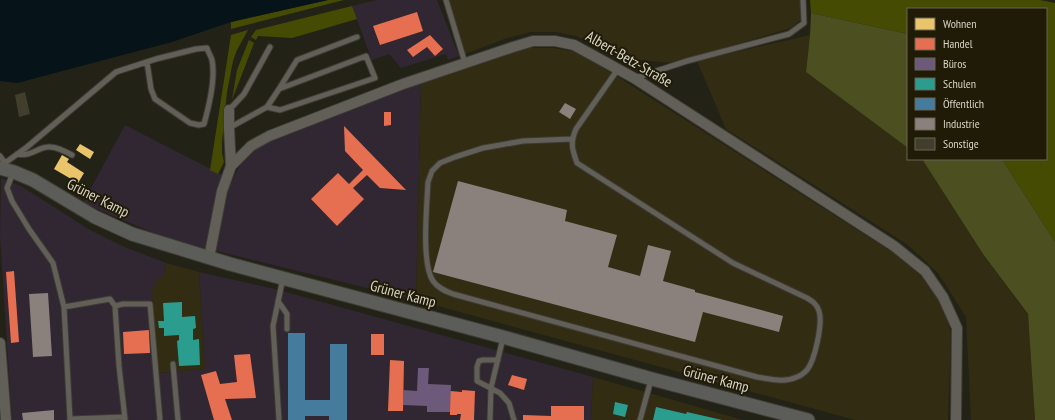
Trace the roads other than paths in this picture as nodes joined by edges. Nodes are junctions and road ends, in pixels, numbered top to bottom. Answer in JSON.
{"nodes":[{"id":1,"x":446,"y":0,"type":"edge"},
{"id":2,"x":803,"y":0,"type":"edge"},
{"id":3,"x":357,"y":37,"type":"dead end"},
{"id":4,"x":270,"y":47,"type":"dead end"},
{"id":5,"x":147,"y":62,"type":"junction"},
{"id":6,"x":465,"y":63,"type":"junction"},
{"id":7,"x":618,"y":69,"type":"junction"},
{"id":8,"x":634,"y":78,"type":"junction"},
{"id":9,"x":279,"y":89,"type":"junction"},
{"id":10,"x":266,"y":107,"type":"junction"},
{"id":11,"x":229,"y":110,"type":"joint"},
{"id":12,"x":229,"y":128,"type":"junction"},
{"id":13,"x":572,"y":139,"type":"junction"},
{"id":14,"x":17,"y":154,"type":"junction"},
{"id":15,"x":72,"y":154,"type":"dead end"},
{"id":16,"x":231,"y":166,"type":"junction"},
{"id":17,"x":3,"y":167,"type":"edge"},
{"id":18,"x":209,"y":258,"type":"junction"},
{"id":19,"x":283,"y":278,"type":"junction"},
{"id":20,"x":278,"y":301,"type":"junction"},
{"id":21,"x":115,"y":306,"type":"junction"},
{"id":22,"x":64,"y":308,"type":"junction"},
{"id":23,"x":287,"y":329,"type":"dead end"},
{"id":24,"x":503,"y":337,"type":"junction"},
{"id":25,"x":0,"y":343,"type":"edge"},
{"id":26,"x":498,"y":360,"type":"junction"},
{"id":27,"x":173,"y":364,"type":"dead end"},
{"id":28,"x":652,"y":379,"type":"junction"},
{"id":29,"x":491,"y":388,"type":"junction"},
{"id":30,"x":125,"y":418,"type":"edge"},
{"id":31,"x":6,"y":420,"type":"edge"},
{"id":32,"x":160,"y":420,"type":"edge"},
{"id":33,"x":178,"y":420,"type":"edge"},
{"id":34,"x":279,"y":420,"type":"edge"},
{"id":35,"x":490,"y":420,"type":"edge"},
{"id":36,"x":514,"y":420,"type":"edge"},
{"id":37,"x":640,"y":420,"type":"edge"},
{"id":38,"x":808,"y":420,"type":"edge"},
{"id":39,"x":956,"y":420,"type":"edge"}],
"edges":[{"from":1,"to":6,"type":"lane"},
{"from":2,"to":8,"type":"lane"},
{"from":3,"to":9,"type":"lane"},
{"from":4,"to":11,"type":"lane"},
{"from":5,"to":5,"type":"lane"},
{"from":5,"to":14,"type":"lane"},
{"from":6,"to":7,"type":"street","name":"Albert-Betz-Straße"},
{"from":6,"to":16,"type":"street","name":"Albert-Betz-Straße"},
{"from":7,"to":8,"type":"street","name":"Albert-Betz-Straße"},
{"from":7,"to":13,"type":"lane"},
{"from":8,"to":39,"type":"street","name":"Albert-Betz-Straße"},
{"from":9,"to":10,"type":"lane"},
{"from":9,"to":10,"type":"lane"},
{"from":10,"to":12,"type":"lane"},
{"from":11,"to":12,"type":"street"},
{"from":12,"to":16,"type":"street"},
{"from":13,"to":13,"type":"lane"},
{"from":14,"to":15,"type":"lane"},
{"from":14,"to":17,"type":"lane"},
{"from":16,"to":18,"type":"street","name":"Albert-Betz-Straße"},
{"from":17,"to":18,"type":"street","name":"Grüner Kamp"},
{"from":17,"to":22,"type":"lane"},
{"from":18,"to":19,"type":"street","name":"Grüner Kamp"},
{"from":19,"to":20,"type":"lane"},
{"from":19,"to":24,"type":"street","name":"Grüner Kamp"},
{"from":20,"to":23,"type":"lane"},
{"from":20,"to":34,"type":"lane"},
{"from":21,"to":22,"type":"lane"},
{"from":21,"to":30,"type":"lane"},
{"from":21,"to":32,"type":"lane"},
{"from":22,"to":30,"type":"lane"},
{"from":24,"to":26,"type":"lane"},
{"from":24,"to":28,"type":"street","name":"Grüner Kamp"},
{"from":25,"to":31,"type":"street"},
{"from":26,"to":29,"type":"lane"},
{"from":26,"to":29,"type":"lane"},
{"from":27,"to":33,"type":"lane"},
{"from":28,"to":37,"type":"lane"},
{"from":28,"to":38,"type":"street","name":"Grüner Kamp"},
{"from":29,"to":35,"type":"lane"},
{"from":29,"to":36,"type":"lane"}]}
